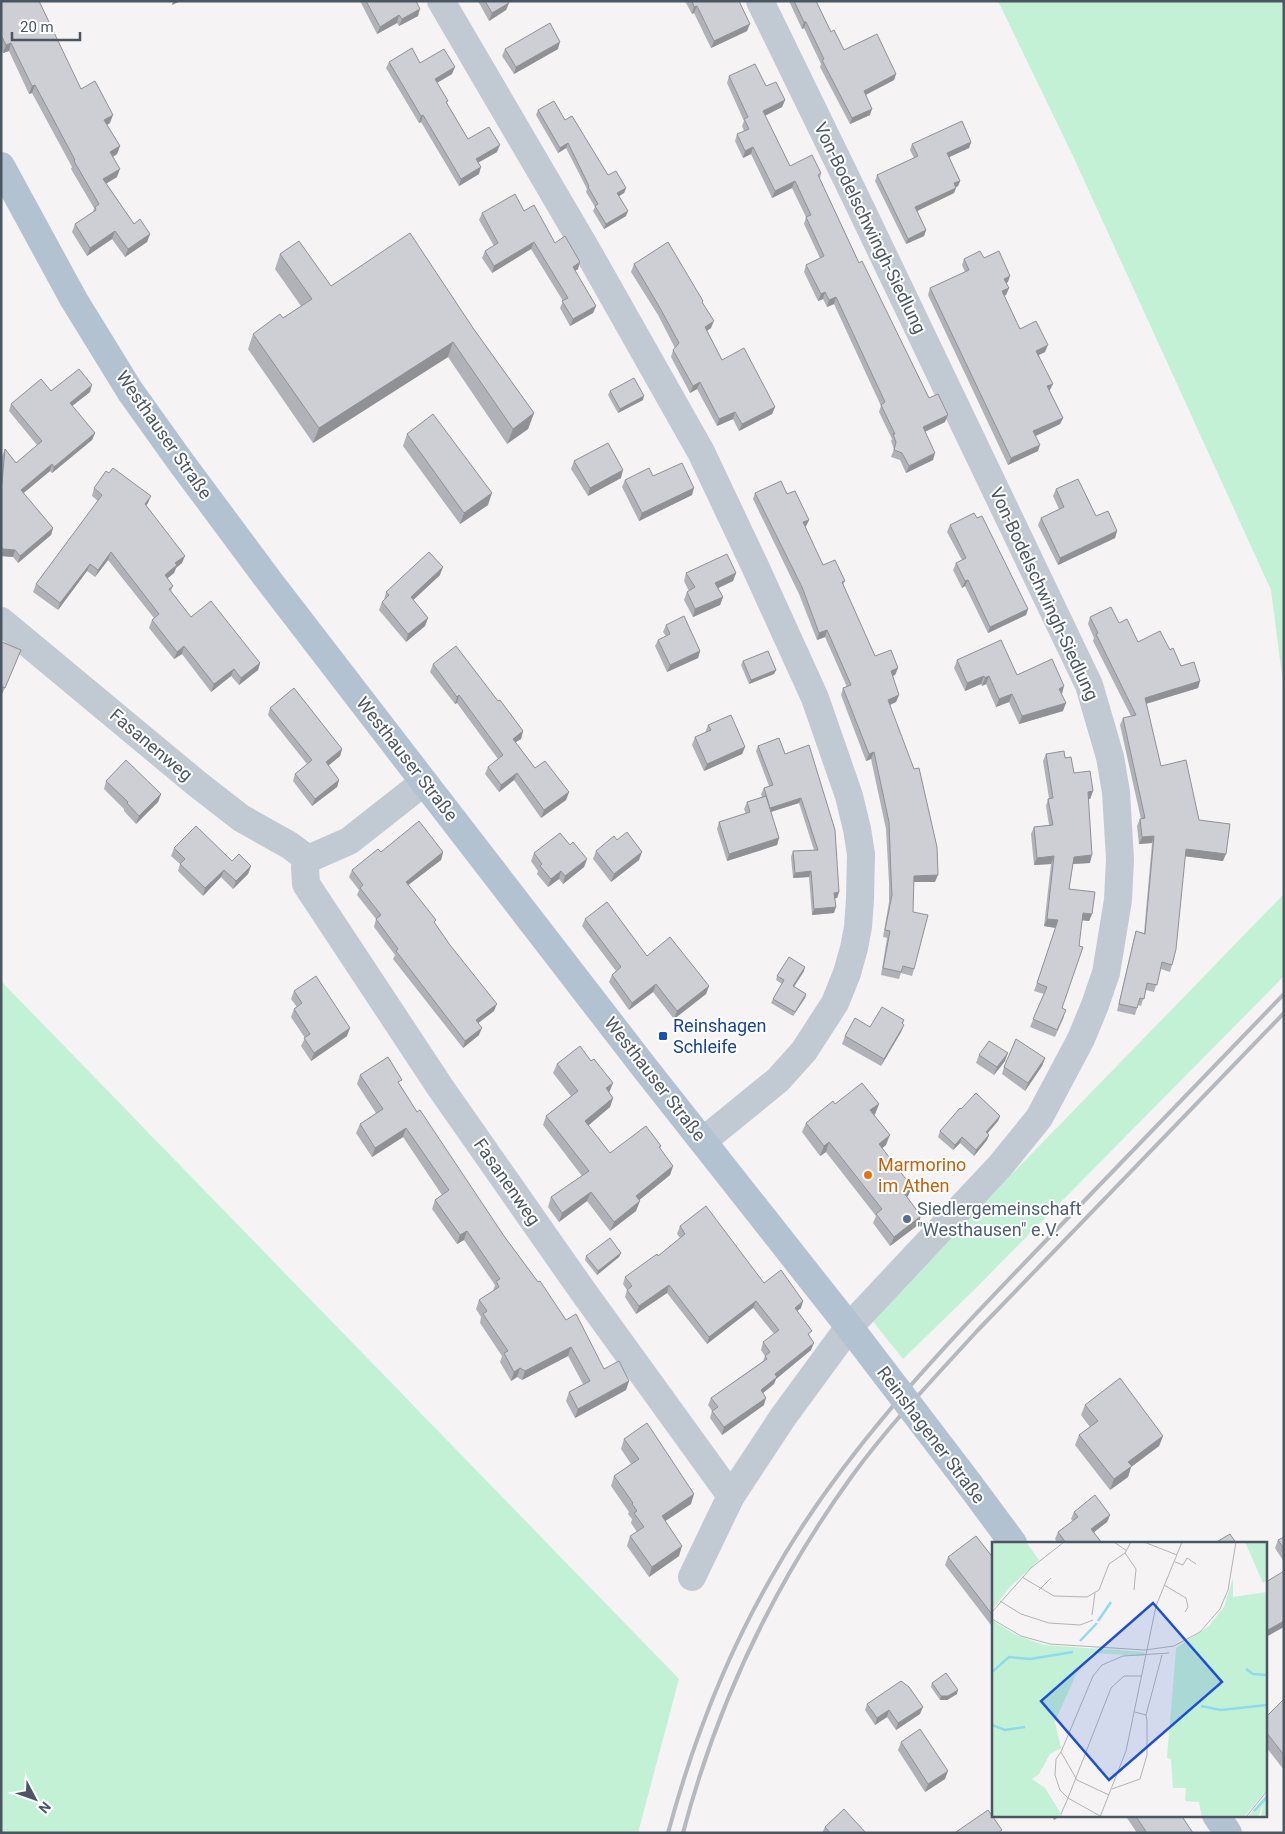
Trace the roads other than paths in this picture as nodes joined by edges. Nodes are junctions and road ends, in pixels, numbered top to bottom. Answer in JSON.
{"nodes":[{"id":1,"x":441,"y":1,"type":"edge"},
{"id":2,"x":760,"y":1,"type":"edge"},
{"id":3,"x":1,"y":166,"type":"edge"},
{"id":4,"x":1,"y":621,"type":"edge"},
{"id":5,"x":424,"y":782,"type":"junction"},
{"id":6,"x":308,"y":858,"type":"junction"},
{"id":7,"x":704,"y":1141,"type":"junction"},
{"id":8,"x":852,"y":1330,"type":"junction"},
{"id":9,"x":731,"y":1496,"type":"junction"},
{"id":10,"x":1013,"y":1542,"type":"edge"},
{"id":11,"x":692,"y":1577,"type":"dead end"},
{"id":12,"x":1217,"y":1816,"type":"edge"},
{"id":13,"x":1228,"y":1833,"type":"edge"}],
"edges":[{"from":1,"to":7,"type":"street"},
{"from":2,"to":8,"type":"street","name":"Von-Bodelschwingh-Siedlung"},
{"from":3,"to":5,"type":"main road","name":"Westhauser Straße"},
{"from":4,"to":6,"type":"street","name":"Fasanenweg"},
{"from":5,"to":6,"type":"street"},
{"from":5,"to":7,"type":"main road","name":"Westhauser Straße"},
{"from":6,"to":9,"type":"street","name":"Fasanenweg"},
{"from":7,"to":8,"type":"main road","name":"Westhauser Straße"},
{"from":8,"to":9,"type":"street"},
{"from":8,"to":10,"type":"main road","name":"Reinshagener Straße","bridge":true},
{"from":9,"to":11,"type":"street"},
{"from":12,"to":13,"type":"main road"}]}
